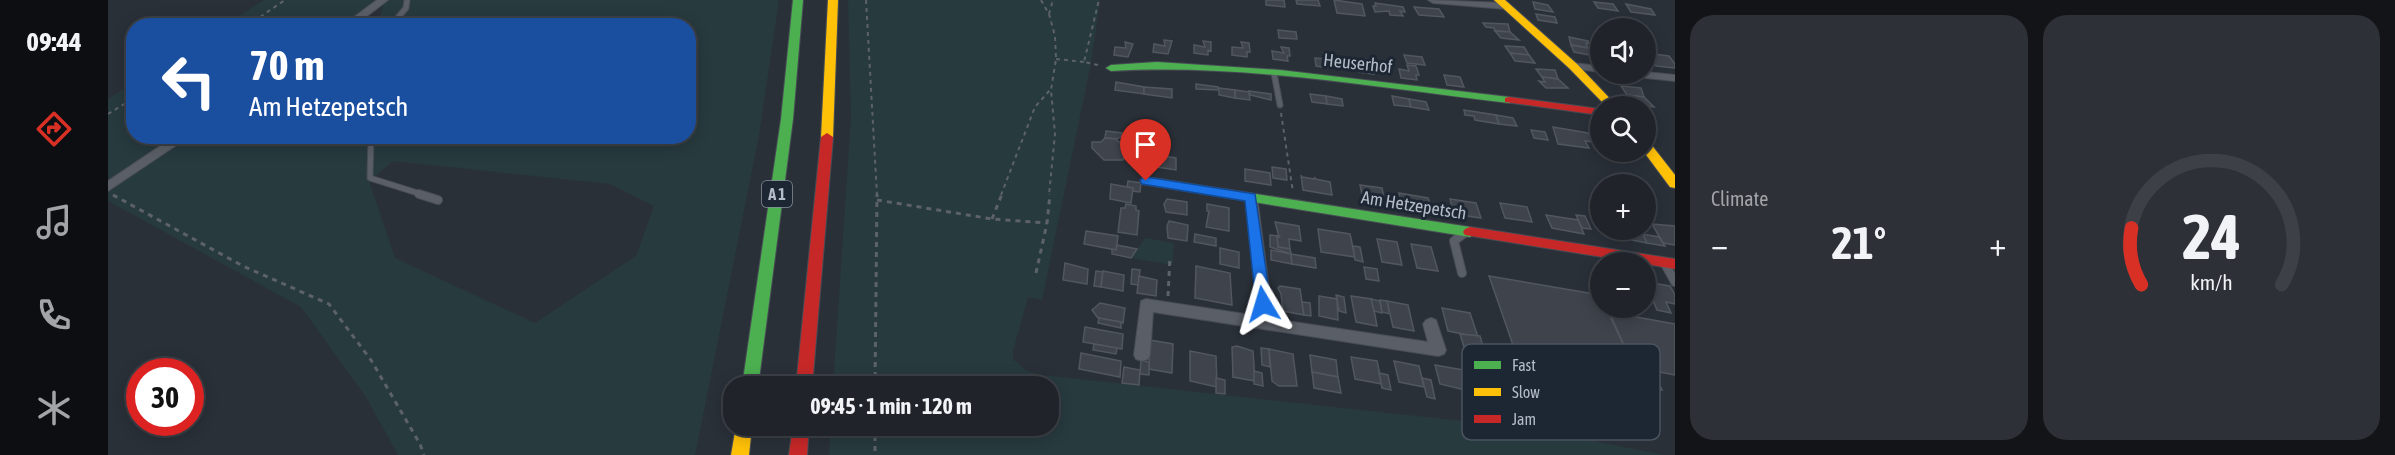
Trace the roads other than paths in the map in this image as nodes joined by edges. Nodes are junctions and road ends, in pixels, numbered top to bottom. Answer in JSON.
{"nodes":[{"id":1,"x":383,"y":0,"type":"edge"},
{"id":2,"x":407,"y":0,"type":"edge"},
{"id":3,"x":798,"y":0,"type":"edge"},
{"id":4,"x":833,"y":0,"type":"edge"},
{"id":5,"x":1433,"y":0,"type":"edge"},
{"id":6,"x":1503,"y":3,"type":"edge"},
{"id":7,"x":358,"y":18,"type":"edge"},
{"id":8,"x":398,"y":18,"type":"edge"},
{"id":9,"x":1573,"y":66,"type":"junction"},
{"id":10,"x":1111,"y":68,"type":"road end"},
{"id":11,"x":1590,"y":68,"type":"edge"},
{"id":12,"x":1274,"y":73,"type":"junction"},
{"id":13,"x":1656,"y":76,"type":"edge"},
{"id":14,"x":1675,"y":78,"type":"edge"},
{"id":15,"x":1602,"y":96,"type":"edge"},
{"id":16,"x":1280,"y":105,"type":"road end"},
{"id":17,"x":1590,"y":111,"type":"edge"},
{"id":18,"x":172,"y":144,"type":"edge"},
{"id":19,"x":371,"y":144,"type":"edge"},
{"id":20,"x":1656,"y":159,"type":"edge"},
{"id":21,"x":1146,"y":181,"type":"dead end"},
{"id":22,"x":1675,"y":184,"type":"edge"},
{"id":23,"x":108,"y":187,"type":"edge"},
{"id":24,"x":1251,"y":197,"type":"junction"},
{"id":25,"x":438,"y":200,"type":"dead end"},
{"id":26,"x":1467,"y":231,"type":"junction"},
{"id":27,"x":1670,"y":263,"type":"edge"},
{"id":28,"x":1462,"y":273,"type":"dead end"},
{"id":29,"x":1675,"y":282,"type":"edge"},
{"id":30,"x":1266,"y":323,"type":"junction"},
{"id":31,"x":1431,"y":324,"type":"dead end"},
{"id":32,"x":1142,"y":355,"type":"dead end"},
{"id":33,"x":752,"y":376,"type":"edge"},
{"id":34,"x":805,"y":376,"type":"edge"},
{"id":35,"x":743,"y":436,"type":"edge"},
{"id":36,"x":800,"y":436,"type":"edge"},
{"id":37,"x":740,"y":455,"type":"edge"},
{"id":38,"x":798,"y":455,"type":"edge"}],
"edges":[{"from":1,"to":7,"type":"street"},
{"from":2,"to":8,"type":"lane"},
{"from":3,"to":33,"type":"main road","number":"A 1"},
{"from":4,"to":34,"type":"main road"},
{"from":5,"to":6,"type":"street"},
{"from":6,"to":9,"type":"main road"},
{"from":9,"to":11,"type":"street"},
{"from":9,"to":15,"type":"main road"},
{"from":10,"to":12,"type":"main road","name":"Heuserhof"},
{"from":12,"to":16,"type":"lane"},
{"from":12,"to":17,"type":"main road","name":"Heuserhof"},
{"from":13,"to":14,"type":"street"},
{"from":18,"to":23,"type":"street"},
{"from":19,"to":25,"type":"lane"},
{"from":20,"to":22,"type":"main road"},
{"from":21,"to":24,"type":"main road","name":"Am Hetzepetsch"},
{"from":24,"to":26,"type":"main road","name":"Am Hetzepetsch"},
{"from":24,"to":30,"type":"street"},
{"from":26,"to":27,"type":"main road","name":"Am Hetzepetsch"},
{"from":26,"to":28,"type":"lane"},
{"from":27,"to":29,"type":"lane"},
{"from":30,"to":31,"type":"street"},
{"from":30,"to":32,"type":"street"},
{"from":35,"to":37,"type":"main road"},
{"from":36,"to":38,"type":"main road"}]}
